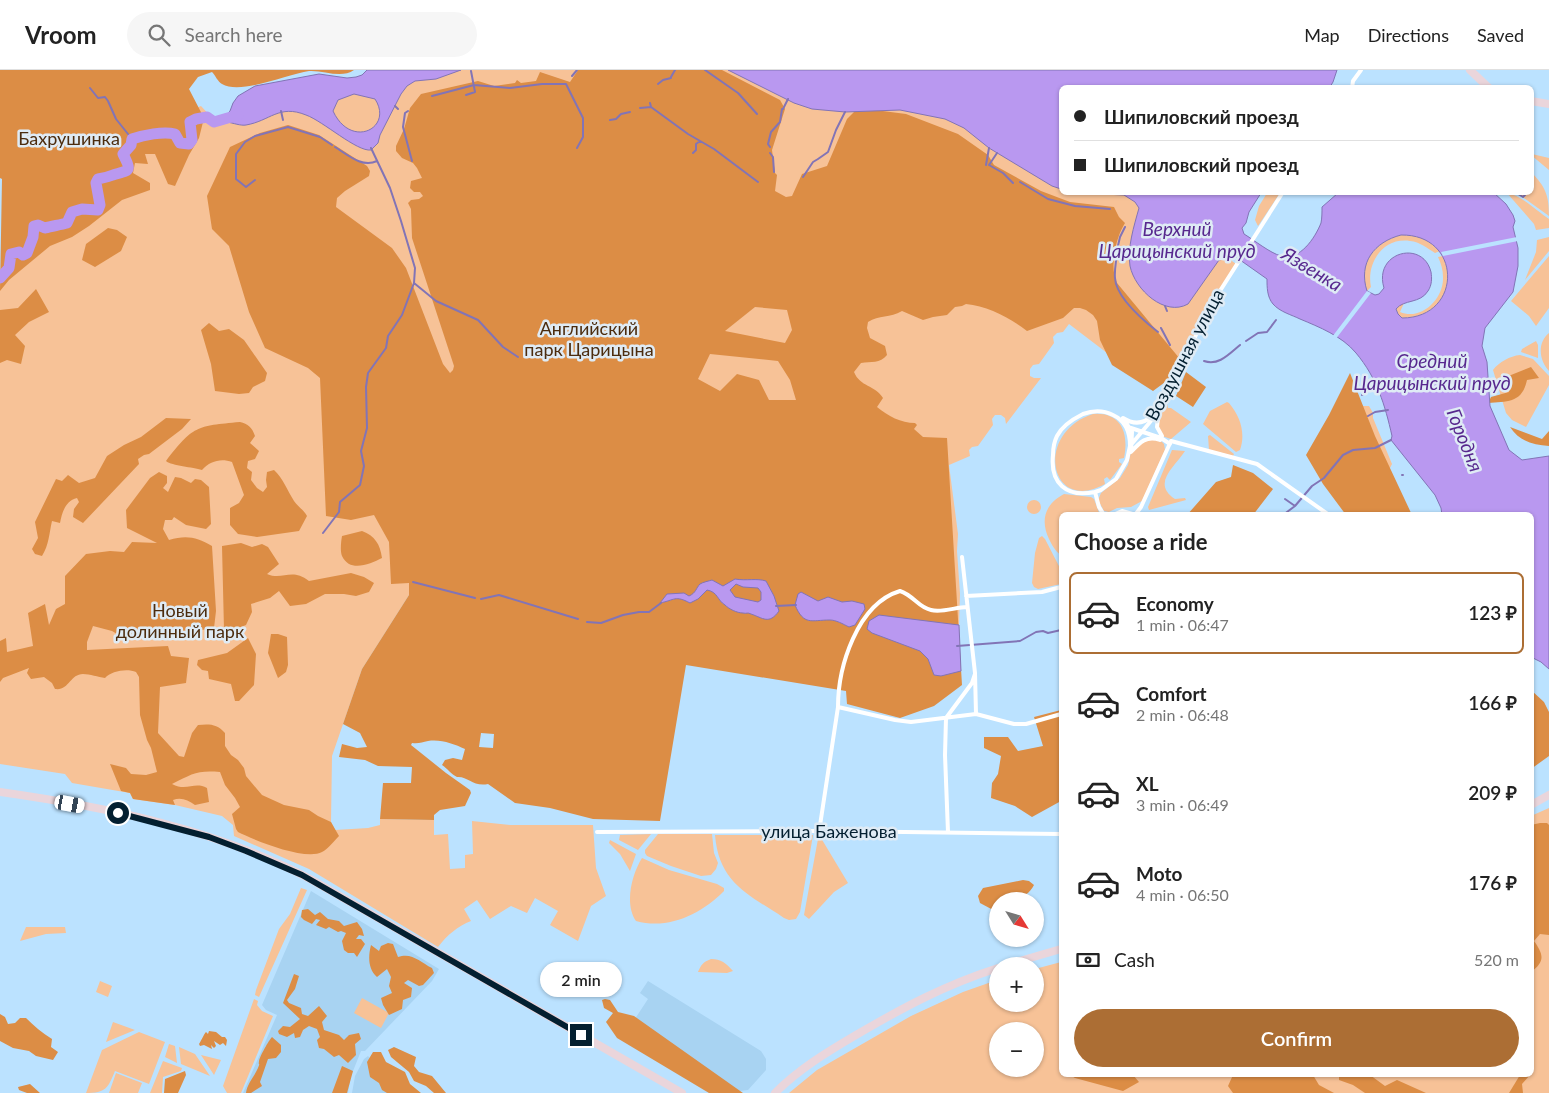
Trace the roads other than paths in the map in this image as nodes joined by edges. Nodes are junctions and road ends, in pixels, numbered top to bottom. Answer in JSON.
{"nodes":[{"id":1,"x":1361,"y":70,"type":"edge"},
{"id":2,"x":1470,"y":70,"type":"edge"},
{"id":3,"x":1352,"y":85,"type":"edge"},
{"id":4,"x":1486,"y":85,"type":"edge"},
{"id":5,"x":1534,"y":102,"type":"edge"},
{"id":6,"x":1549,"y":104,"type":"edge"},
{"id":7,"x":1281,"y":195,"type":"edge"},
{"id":8,"x":1155,"y":416,"type":"junction"},
{"id":9,"x":1128,"y":427,"type":"junction"},
{"id":10,"x":1142,"y":432,"type":"junction"},
{"id":11,"x":1161,"y":438,"type":"junction"},
{"id":12,"x":1170,"y":444,"type":"junction"},
{"id":13,"x":1131,"y":445,"type":"junction"},
{"id":14,"x":1095,"y":492,"type":"junction"},
{"id":15,"x":1102,"y":512,"type":"edge"},
{"id":16,"x":1137,"y":512,"type":"edge"},
{"id":17,"x":1325,"y":512,"type":"edge"},
{"id":18,"x":962,"y":557,"type":"dead end"},
{"id":19,"x":1059,"y":588,"type":"edge"},
{"id":20,"x":966,"y":596,"type":"junction"},
{"id":21,"x":967,"y":607,"type":"junction"},
{"id":22,"x":975,"y":673,"type":"junction"},
{"id":23,"x":838,"y":707,"type":"junction"},
{"id":24,"x":976,"y":714,"type":"junction"},
{"id":25,"x":1059,"y":715,"type":"edge"},
{"id":26,"x":946,"y":718,"type":"junction"},
{"id":27,"x":0,"y":792,"type":"edge"},
{"id":28,"x":1549,"y":795,"type":"edge"},
{"id":29,"x":1534,"y":803,"type":"edge"},
{"id":30,"x":597,"y":832,"type":"dead end"},
{"id":31,"x":819,"y":832,"type":"junction"},
{"id":32,"x":948,"y":832,"type":"junction"},
{"id":33,"x":1059,"y":834,"type":"edge"},
{"id":34,"x":1059,"y":950,"type":"edge"},
{"id":35,"x":1034,"y":957,"type":"edge"},
{"id":36,"x":989,"y":971,"type":"edge"},
{"id":37,"x":682,"y":1093,"type":"edge"},
{"id":38,"x":775,"y":1093,"type":"edge"}],
"edges":[{"from":1,"to":3,"type":"street"},
{"from":2,"to":4,"type":"main road"},
{"from":5,"to":6,"type":"main road"},
{"from":7,"to":8,"type":"street","name":"Воздушная улица"},
{"from":8,"to":9,"type":"street"},
{"from":8,"to":10,"type":"street","name":"Воздушная улица"},
{"from":8,"to":11,"type":"street"},
{"from":9,"to":10,"type":"street"},
{"from":9,"to":13,"type":"street"},
{"from":9,"to":14,"type":"street"},
{"from":10,"to":11,"type":"street"},
{"from":10,"to":13,"type":"street","name":"Воздушная улица"},
{"from":11,"to":12,"type":"street"},
{"from":11,"to":13,"type":"street"},
{"from":12,"to":16,"type":"street"},
{"from":12,"to":17,"type":"street"},
{"from":13,"to":14,"type":"street","name":"Воздушная улица"},
{"from":14,"to":15,"type":"street"},
{"from":18,"to":20,"type":"street"},
{"from":19,"to":20,"type":"street"},
{"from":20,"to":21,"type":"street"},
{"from":21,"to":22,"type":"street"},
{"from":21,"to":23,"type":"street"},
{"from":22,"to":24,"type":"street"},
{"from":22,"to":26,"type":"street"},
{"from":23,"to":26,"type":"street"},
{"from":23,"to":31,"type":"street"},
{"from":24,"to":25,"type":"street"},
{"from":24,"to":26,"type":"street"},
{"from":26,"to":32,"type":"street"},
{"from":27,"to":37,"type":"main road"},
{"from":28,"to":29,"type":"main road"},
{"from":30,"to":31,"type":"street","name":"улица Баженова"},
{"from":31,"to":32,"type":"street","name":"улица Баженова"},
{"from":32,"to":33,"type":"street","name":"улица Баженова"},
{"from":34,"to":35,"type":"main road"},
{"from":36,"to":38,"type":"main road"}]}
